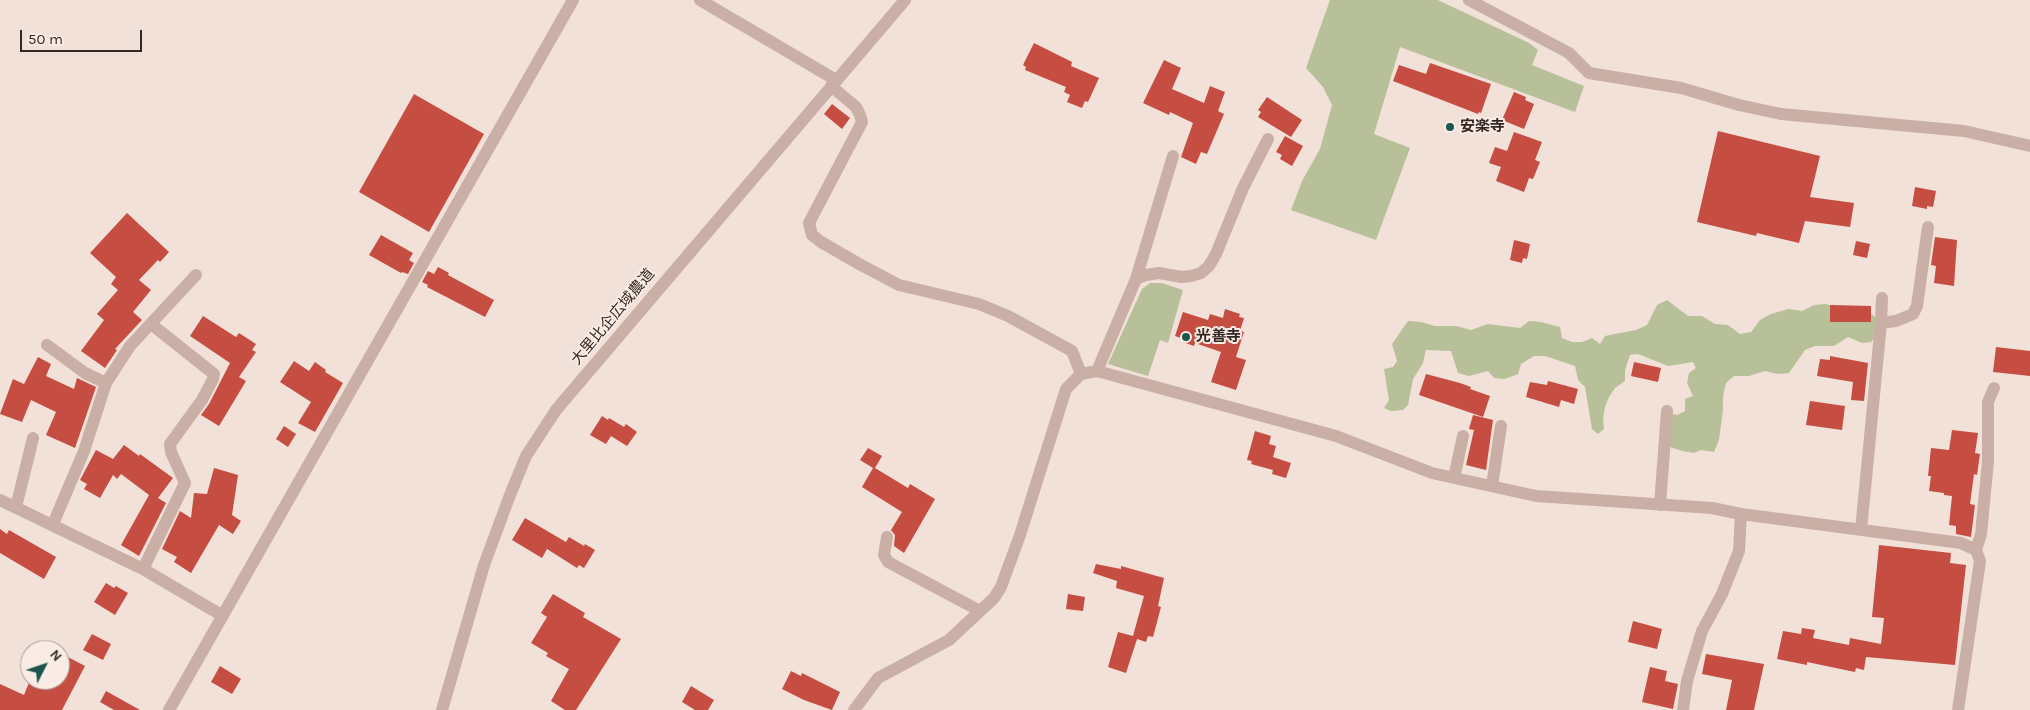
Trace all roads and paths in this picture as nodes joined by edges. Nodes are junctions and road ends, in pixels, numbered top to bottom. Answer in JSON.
{"nodes":[{"id":1,"x":573,"y":0,"type":"edge"},
{"id":2,"x":700,"y":0,"type":"edge"},
{"id":3,"x":904,"y":0,"type":"edge"},
{"id":4,"x":1469,"y":0,"type":"edge"},
{"id":5,"x":834,"y":83,"type":"junction"},
{"id":6,"x":1268,"y":138,"type":"dead end"},
{"id":7,"x":2030,"y":146,"type":"edge"},
{"id":8,"x":1173,"y":156,"type":"dead end"},
{"id":9,"x":1928,"y":227,"type":"dead end"},
{"id":10,"x":196,"y":275,"type":"dead end"},
{"id":11,"x":1136,"y":279,"type":"junction"},
{"id":12,"x":1882,"y":298,"type":"dead end"},
{"id":13,"x":1881,"y":323,"type":"junction"},
{"id":14,"x":152,"y":324,"type":"junction"},
{"id":15,"x":47,"y":345,"type":"dead end"},
{"id":16,"x":1097,"y":371,"type":"junction"},
{"id":17,"x":1081,"y":374,"type":"junction"},
{"id":18,"x":106,"y":383,"type":"junction"},
{"id":19,"x":1994,"y":388,"type":"dead end"},
{"id":20,"x":1667,"y":411,"type":"dead end"},
{"id":21,"x":1500,"y":426,"type":"dead end"},
{"id":22,"x":1464,"y":436,"type":"dead end"},
{"id":23,"x":33,"y":438,"type":"dead end"},
{"id":24,"x":1454,"y":478,"type":"junction"},
{"id":25,"x":1492,"y":486,"type":"junction"},
{"id":26,"x":0,"y":500,"type":"edge"},
{"id":27,"x":1660,"y":505,"type":"junction"},
{"id":28,"x":16,"y":507,"type":"junction"},
{"id":29,"x":1740,"y":514,"type":"junction"},
{"id":30,"x":53,"y":524,"type":"junction"},
{"id":31,"x":1861,"y":530,"type":"junction"},
{"id":32,"x":887,"y":537,"type":"dead end"},
{"id":33,"x":1976,"y":550,"type":"junction"},
{"id":34,"x":143,"y":569,"type":"junction"},
{"id":35,"x":980,"y":611,"type":"junction"},
{"id":36,"x":223,"y":616,"type":"junction"},
{"id":37,"x":168,"y":710,"type":"edge"},
{"id":38,"x":442,"y":710,"type":"edge"},
{"id":39,"x":854,"y":710,"type":"edge"},
{"id":40,"x":1683,"y":710,"type":"edge"},
{"id":41,"x":1958,"y":710,"type":"edge"}],
"edges":[{"from":1,"to":36,"type":"street"},
{"from":2,"to":5,"type":"street"},
{"from":3,"to":5,"type":"street","name":"大里比企広域農道"},
{"from":4,"to":7,"type":"street"},
{"from":5,"to":17,"type":"street"},
{"from":5,"to":38,"type":"street","name":"大里比企広域農道"},
{"from":6,"to":11,"type":"street"},
{"from":8,"to":11,"type":"street"},
{"from":9,"to":13,"type":"street"},
{"from":10,"to":14,"type":"street"},
{"from":11,"to":16,"type":"street"},
{"from":12,"to":13,"type":"street"},
{"from":13,"to":31,"type":"street"},
{"from":14,"to":18,"type":"street"},
{"from":14,"to":34,"type":"street"},
{"from":15,"to":18,"type":"street"},
{"from":16,"to":17,"type":"street"},
{"from":16,"to":24,"type":"street"},
{"from":17,"to":35,"type":"street"},
{"from":18,"to":30,"type":"street"},
{"from":19,"to":33,"type":"street"},
{"from":20,"to":27,"type":"street"},
{"from":21,"to":25,"type":"street"},
{"from":22,"to":24,"type":"street"},
{"from":23,"to":28,"type":"street"},
{"from":24,"to":25,"type":"street"},
{"from":25,"to":27,"type":"street"},
{"from":26,"to":28,"type":"street"},
{"from":27,"to":29,"type":"street"},
{"from":28,"to":30,"type":"street"},
{"from":29,"to":31,"type":"street"},
{"from":29,"to":40,"type":"street"},
{"from":30,"to":34,"type":"street"},
{"from":31,"to":33,"type":"street"},
{"from":32,"to":35,"type":"street"},
{"from":33,"to":41,"type":"street"},
{"from":34,"to":36,"type":"street"},
{"from":35,"to":39,"type":"street"},
{"from":36,"to":37,"type":"street"}]}
